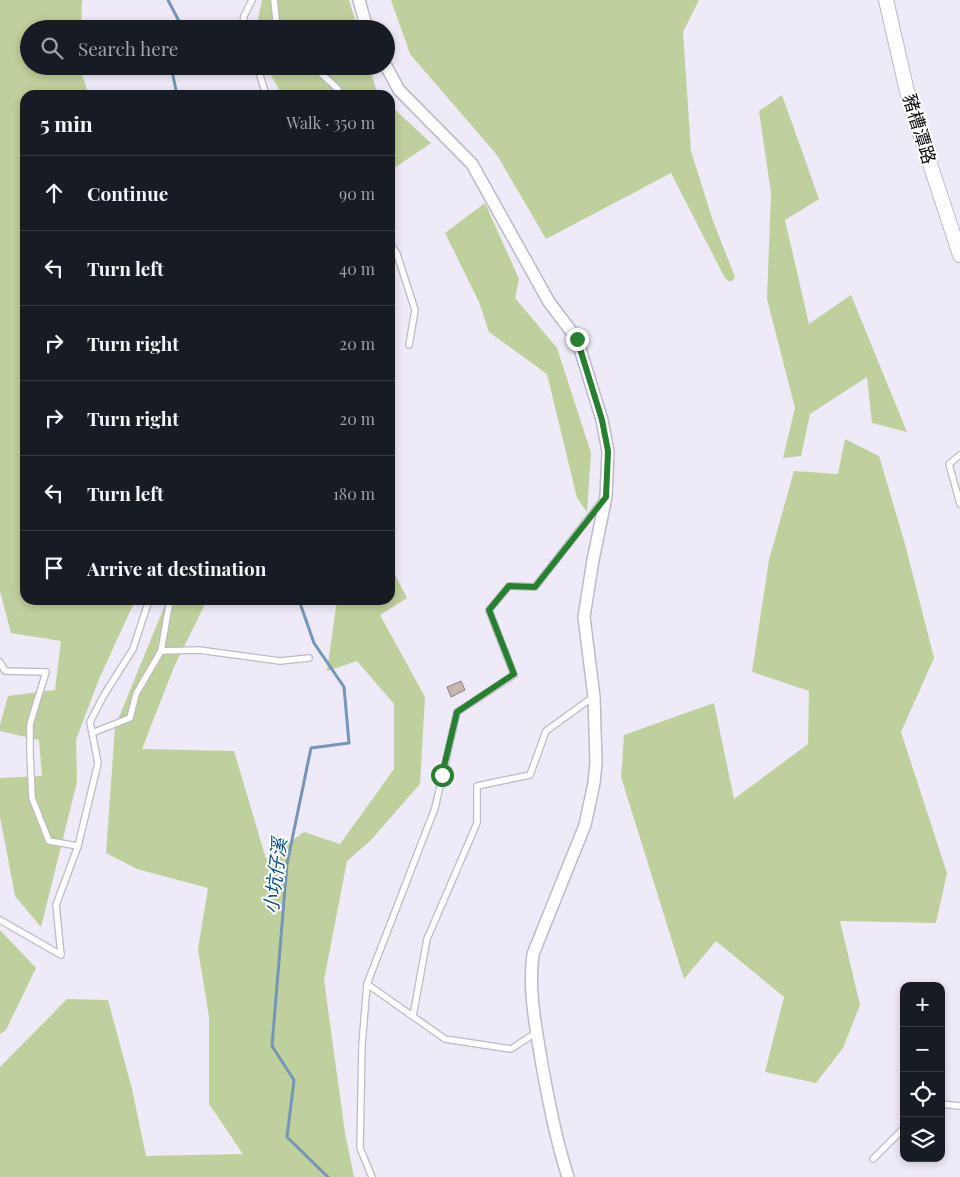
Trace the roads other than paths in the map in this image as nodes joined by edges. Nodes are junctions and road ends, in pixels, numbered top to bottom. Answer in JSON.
{"nodes":[{"id":1,"x":252,"y":0,"type":"edge"},
{"id":2,"x":274,"y":0,"type":"edge"},
{"id":3,"x":360,"y":0,"type":"edge"},
{"id":4,"x":886,"y":0,"type":"edge"},
{"id":5,"x":243,"y":20,"type":"edge"},
{"id":6,"x":276,"y":20,"type":"edge"},
{"id":7,"x":365,"y":20,"type":"edge"},
{"id":8,"x":260,"y":75,"type":"edge"},
{"id":9,"x":323,"y":75,"type":"edge"},
{"id":10,"x":391,"y":75,"type":"edge"},
{"id":11,"x":264,"y":90,"type":"edge"},
{"id":12,"x":338,"y":90,"type":"edge"},
{"id":13,"x":395,"y":251,"type":"edge"},
{"id":14,"x":960,"y":255,"type":"edge"},
{"id":15,"x":409,"y":345,"type":"dead end"},
{"id":16,"x":960,"y":455,"type":"edge"},
{"id":17,"x":606,"y":497,"type":"junction"},
{"id":18,"x":960,"y":504,"type":"edge"},
{"id":19,"x":147,"y":605,"type":"edge"},
{"id":20,"x":169,"y":605,"type":"edge"},
{"id":21,"x":161,"y":651,"type":"junction"},
{"id":22,"x":309,"y":658,"type":"dead end"},
{"id":23,"x":0,"y":662,"type":"edge"},
{"id":24,"x":594,"y":697,"type":"junction"},
{"id":25,"x":92,"y":733,"type":"junction"},
{"id":26,"x":78,"y":846,"type":"junction"},
{"id":27,"x":0,"y":920,"type":"edge"},
{"id":28,"x":367,"y":984,"type":"junction"},
{"id":29,"x":413,"y":1016,"type":"junction"},
{"id":30,"x":537,"y":1032,"type":"junction"},
{"id":31,"x":945,"y":1104,"type":"edge"},
{"id":32,"x":960,"y":1106,"type":"edge"},
{"id":33,"x":900,"y":1132,"type":"edge"},
{"id":34,"x":873,"y":1159,"type":"dead end"},
{"id":35,"x":372,"y":1177,"type":"edge"},
{"id":36,"x":568,"y":1177,"type":"edge"}],
"edges":[{"from":1,"to":5,"type":"lane"},
{"from":2,"to":6,"type":"lane"},
{"from":3,"to":7,"type":"street"},
{"from":4,"to":14,"type":"street","name":"豬槽潭路"},
{"from":8,"to":11,"type":"lane"},
{"from":9,"to":12,"type":"lane"},
{"from":10,"to":17,"type":"street"},
{"from":13,"to":15,"type":"lane"},
{"from":16,"to":18,"type":"lane"},
{"from":17,"to":24,"type":"street"},
{"from":17,"to":28,"type":"lane"},
{"from":19,"to":25,"type":"lane"},
{"from":20,"to":21,"type":"lane"},
{"from":21,"to":22,"type":"lane"},
{"from":21,"to":25,"type":"lane"},
{"from":23,"to":26,"type":"lane"},
{"from":24,"to":29,"type":"lane"},
{"from":24,"to":30,"type":"street"},
{"from":25,"to":26,"type":"lane"},
{"from":26,"to":27,"type":"lane"},
{"from":28,"to":29,"type":"lane"},
{"from":28,"to":35,"type":"lane"},
{"from":29,"to":30,"type":"lane"},
{"from":30,"to":36,"type":"street"},
{"from":31,"to":32,"type":"lane"},
{"from":33,"to":34,"type":"lane"}]}
